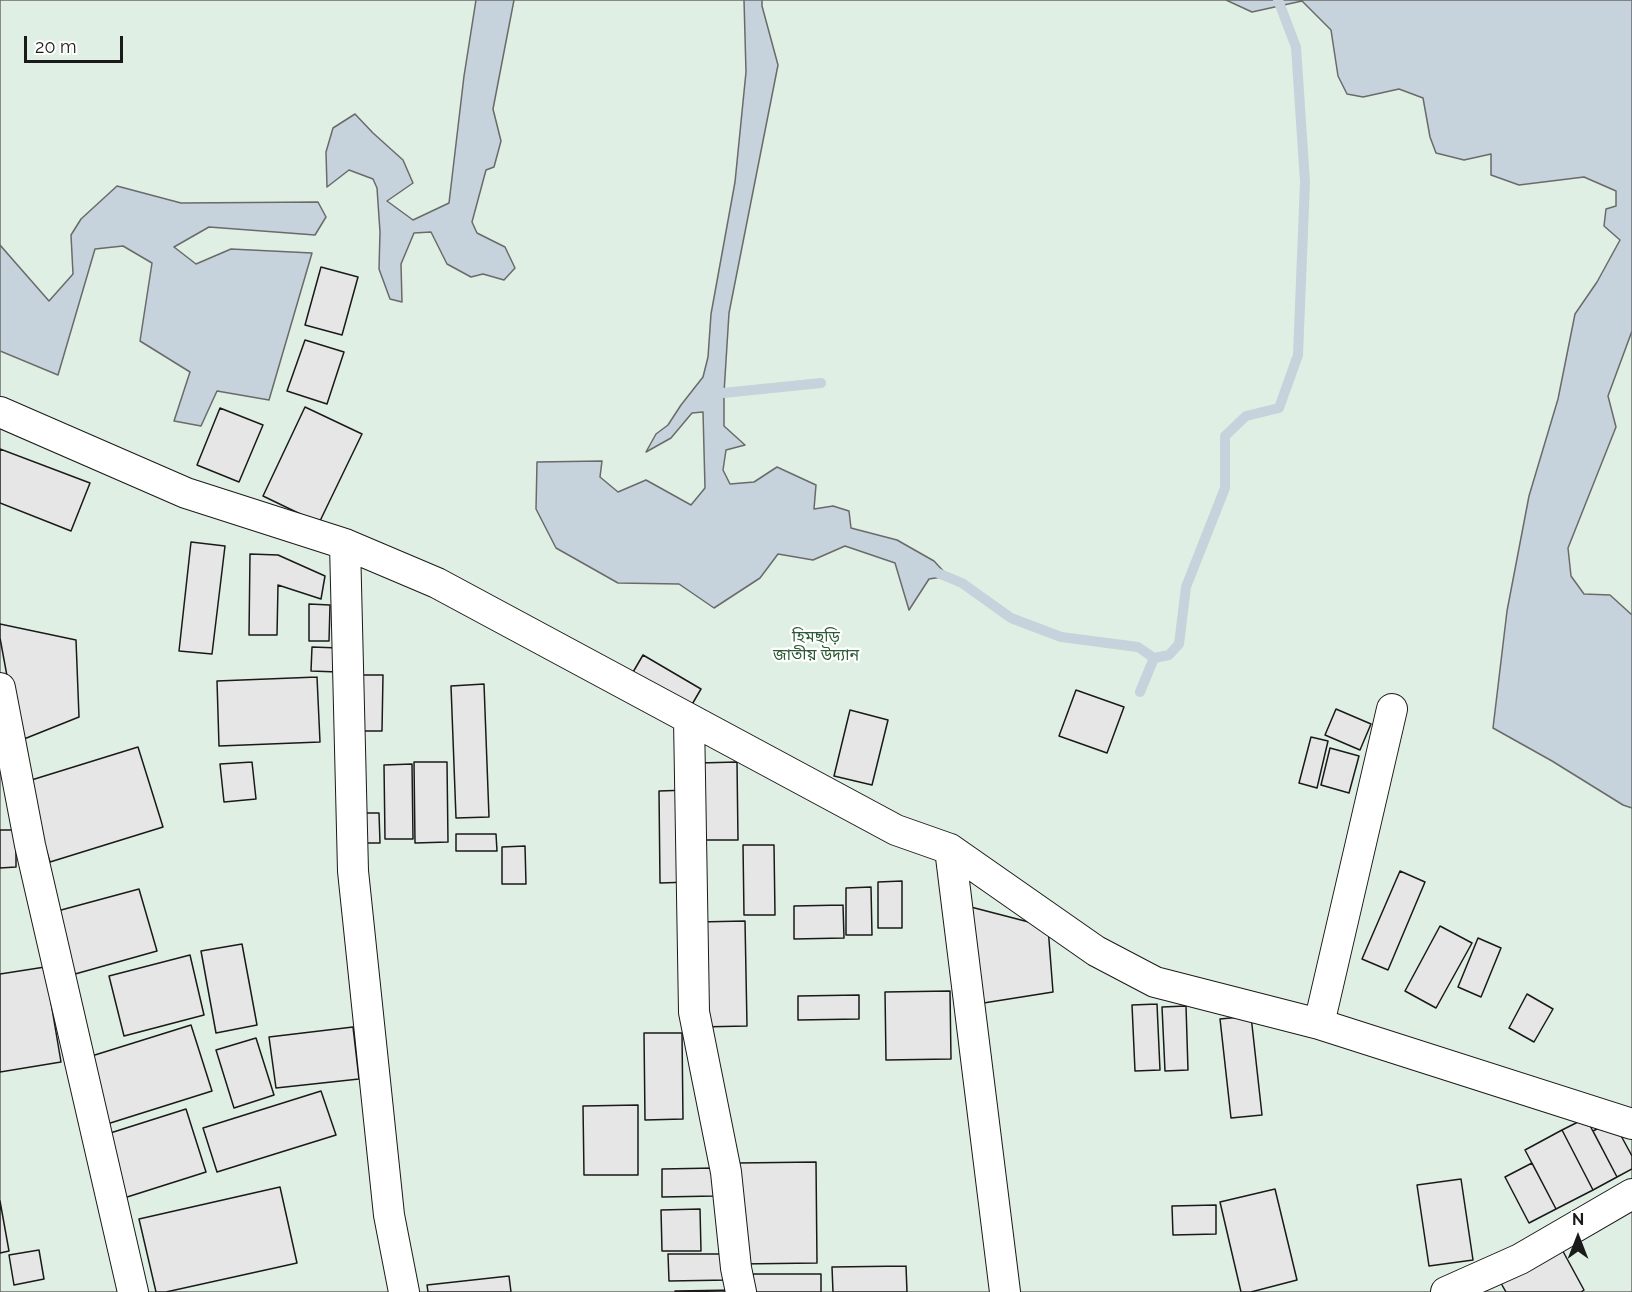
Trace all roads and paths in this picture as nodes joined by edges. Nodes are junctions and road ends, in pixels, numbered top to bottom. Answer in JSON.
{"nodes":[{"id":1,"x":0,"y":412,"type":"edge"},
{"id":2,"x":345,"y":544,"type":"junction"},
{"id":3,"x":0,"y":688,"type":"edge"},
{"id":4,"x":1392,"y":709,"type":"dead end"},
{"id":5,"x":689,"y":719,"type":"junction"},
{"id":6,"x":950,"y":849,"type":"junction"},
{"id":7,"x":1318,"y":1024,"type":"junction"},
{"id":8,"x":1632,"y":1124,"type":"edge"},
{"id":9,"x":1632,"y":1194,"type":"edge"},
{"id":10,"x":133,"y":1292,"type":"edge"},
{"id":11,"x":404,"y":1292,"type":"edge"},
{"id":12,"x":741,"y":1292,"type":"edge"},
{"id":13,"x":1005,"y":1292,"type":"edge"},
{"id":14,"x":1446,"y":1292,"type":"edge"}],
"edges":[{"from":1,"to":2,"type":"street"},
{"from":2,"to":5,"type":"street"},
{"from":2,"to":11,"type":"street"},
{"from":3,"to":10,"type":"street"},
{"from":4,"to":7,"type":"street"},
{"from":5,"to":6,"type":"street"},
{"from":5,"to":12,"type":"street"},
{"from":6,"to":7,"type":"street"},
{"from":6,"to":13,"type":"street"},
{"from":7,"to":8,"type":"street"},
{"from":9,"to":14,"type":"street"}]}
